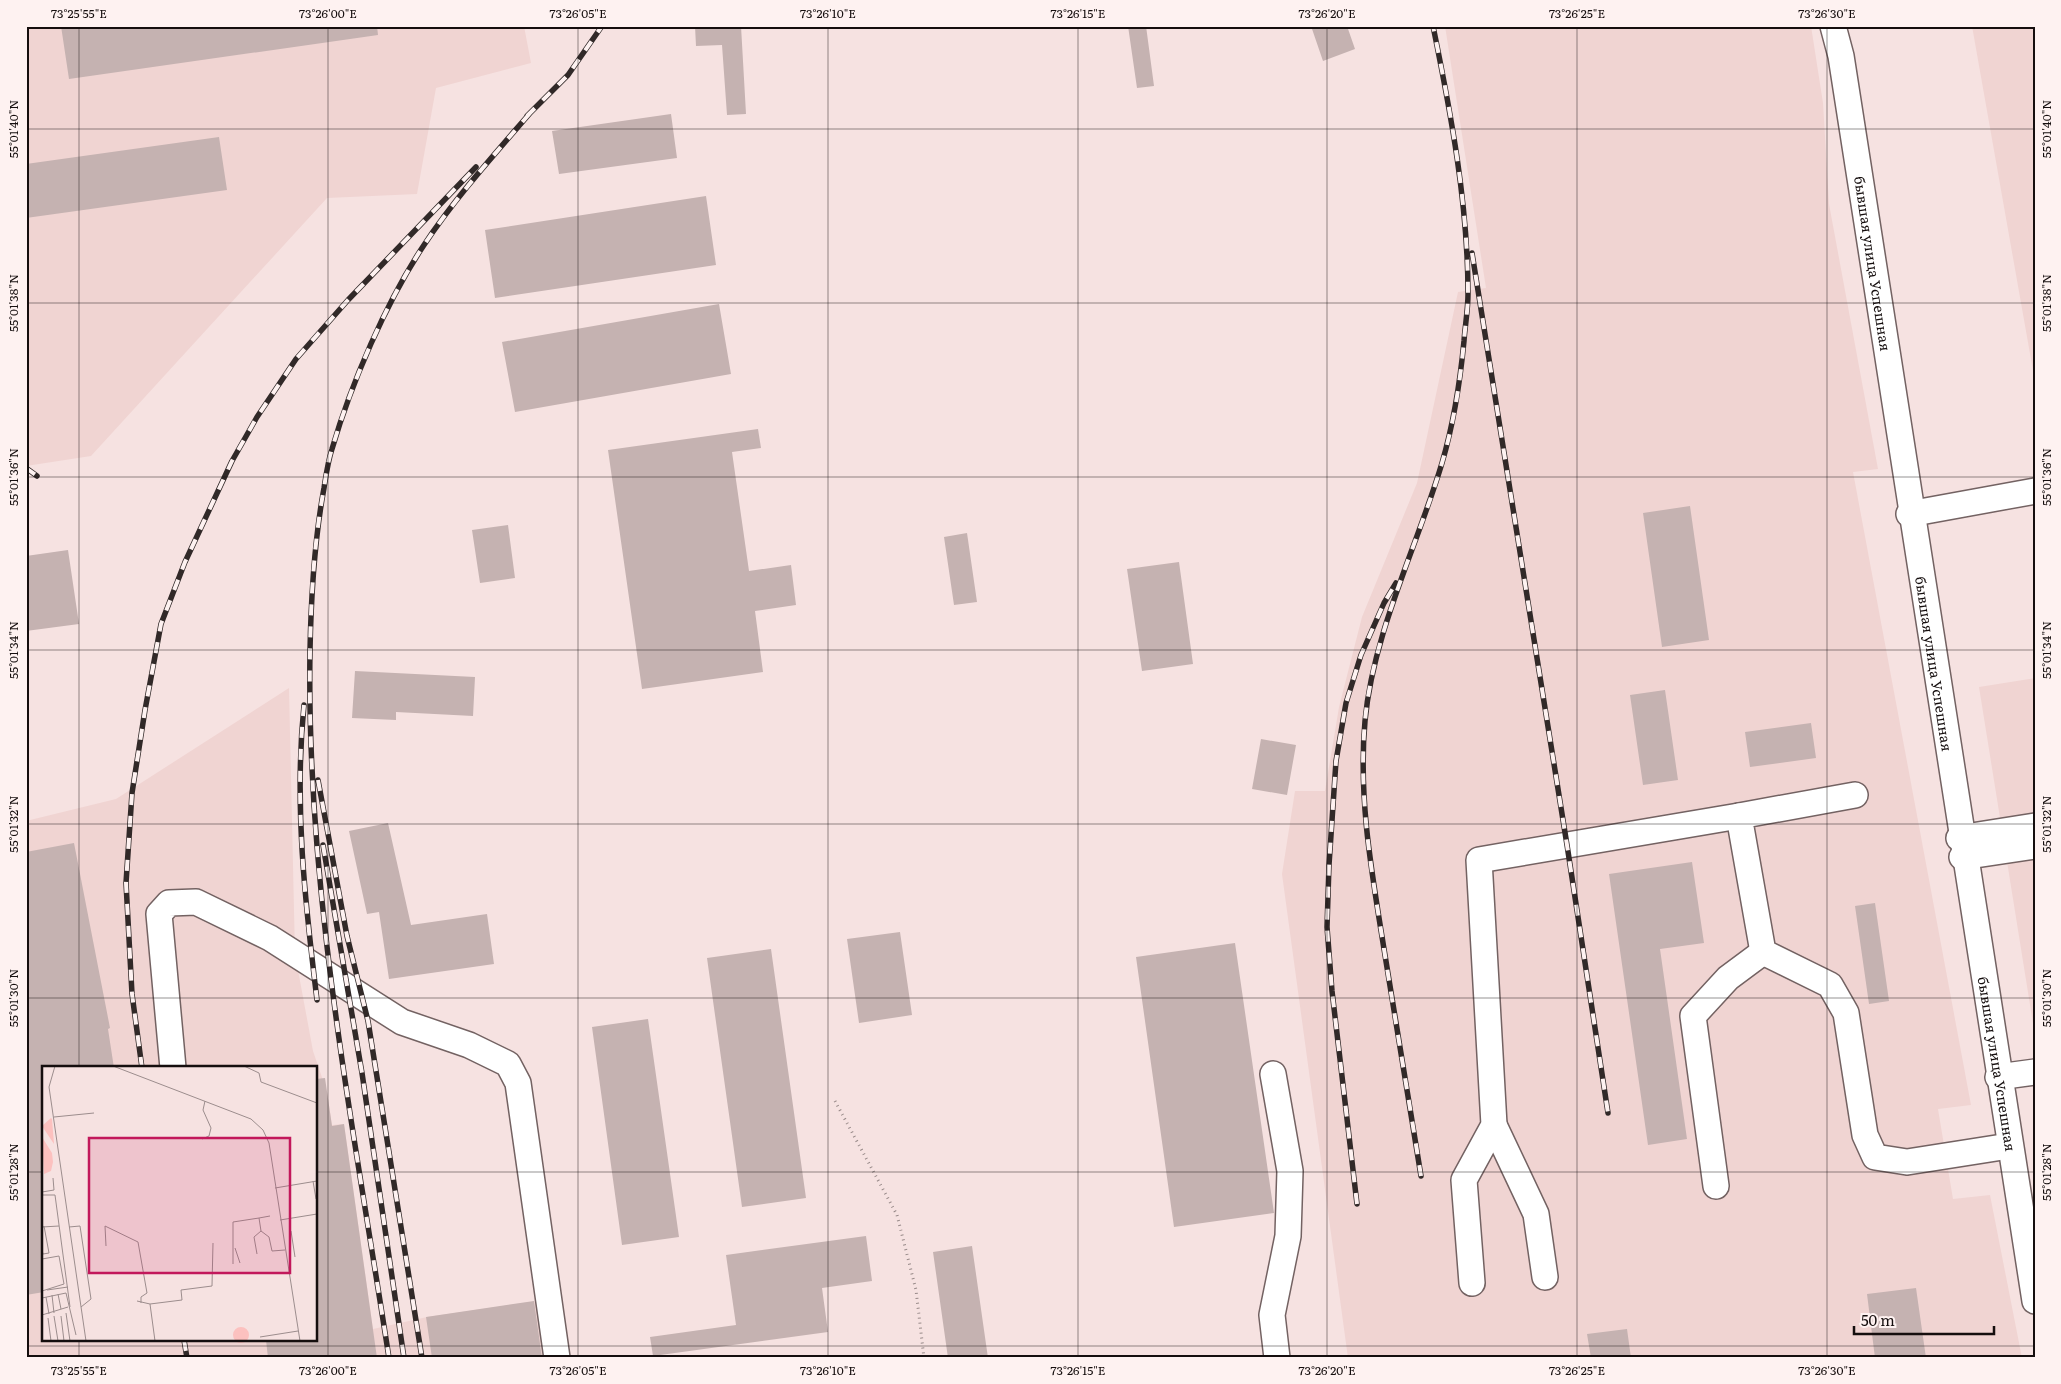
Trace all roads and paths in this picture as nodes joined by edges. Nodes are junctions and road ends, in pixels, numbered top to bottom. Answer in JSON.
{"nodes":[{"id":1,"x":1833,"y":26,"type":"edge"},
{"id":2,"x":2035,"y":491,"type":"edge"},
{"id":3,"x":1909,"y":514,"type":"junction"},
{"id":4,"x":1855,"y":796,"type":"dead end"},
{"id":5,"x":1739,"y":816,"type":"junction"},
{"id":6,"x":2035,"y":826,"type":"edge"},
{"id":7,"x":2035,"y":846,"type":"edge"},
{"id":8,"x":1961,"y":848,"type":"junction"},
{"id":9,"x":1763,"y":952,"type":"junction"},
{"id":10,"x":173,"y":1066,"type":"edge"},
{"id":11,"x":2035,"y":1072,"type":"edge"},
{"id":12,"x":1273,"y":1074,"type":"dead end"},
{"id":13,"x":1998,"y":1078,"type":"junction"},
{"id":14,"x":835,"y":1101,"type":"dead end"},
{"id":15,"x":1494,"y":1125,"type":"junction"},
{"id":16,"x":2009,"y":1146,"type":"junction"},
{"id":17,"x":1716,"y":1186,"type":"dead end"},
{"id":18,"x":1545,"y":1277,"type":"dead end"},
{"id":19,"x":1472,"y":1283,"type":"dead end"},
{"id":20,"x":2035,"y":1301,"type":"edge"},
{"id":21,"x":557,"y":1358,"type":"edge"},
{"id":22,"x":924,"y":1358,"type":"edge"},
{"id":23,"x":1277,"y":1358,"type":"edge"}],
"edges":[{"from":1,"to":3,"type":"street","name":"бывшая улица Успешная"},
{"from":2,"to":3,"type":"street"},
{"from":3,"to":8,"type":"street","name":"бывшая улица Успешная"},
{"from":4,"to":5,"type":"street"},
{"from":5,"to":9,"type":"street"},
{"from":5,"to":15,"type":"street"},
{"from":6,"to":8,"type":"street"},
{"from":7,"to":8,"type":"street"},
{"from":8,"to":13,"type":"street","name":"бывшая улица Успешная"},
{"from":9,"to":16,"type":"street"},
{"from":9,"to":17,"type":"street"},
{"from":10,"to":21,"type":"street"},
{"from":11,"to":13,"type":"street"},
{"from":12,"to":23,"type":"street"},
{"from":13,"to":16,"type":"street","name":"бывшая улица Успешная"},
{"from":14,"to":22,"type":"path"},
{"from":15,"to":18,"type":"street"},
{"from":15,"to":19,"type":"street"},
{"from":16,"to":20,"type":"street","name":"бывшая улица Успешная"}]}
